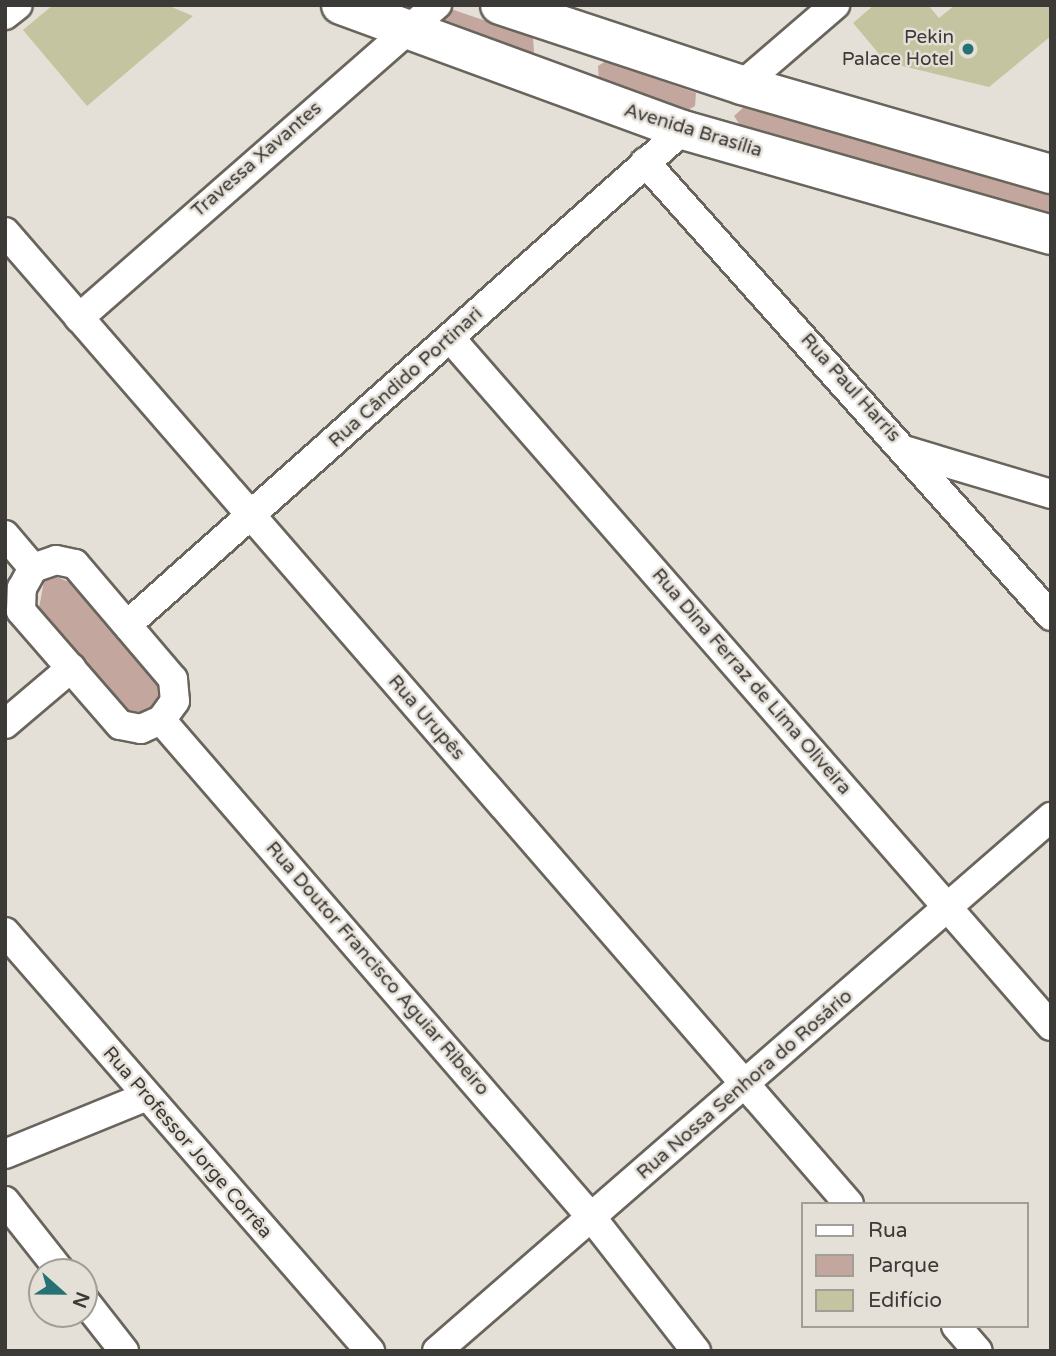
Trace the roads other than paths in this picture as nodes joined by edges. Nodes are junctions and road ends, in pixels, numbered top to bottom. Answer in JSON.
{"nodes":[{"id":1,"x":18,"y":5,"type":"edge"},
{"id":2,"x":341,"y":5,"type":"edge"},
{"id":3,"x":437,"y":5,"type":"edge"},
{"id":4,"x":500,"y":5,"type":"edge"},
{"id":5,"x":835,"y":5,"type":"edge"},
{"id":6,"x":5,"y":15,"type":"edge"},
{"id":7,"x":573,"y":30,"type":"junction"},
{"id":8,"x":404,"y":31,"type":"junction"},
{"id":9,"x":555,"y":85,"type":"junction"},
{"id":10,"x":742,"y":85,"type":"junction"},
{"id":11,"x":683,"y":130,"type":"junction"},
{"id":12,"x":645,"y":162,"type":"junction"},
{"id":13,"x":1051,"y":174,"type":"edge"},
{"id":14,"x":5,"y":232,"type":"edge"},
{"id":15,"x":1051,"y":235,"type":"edge"},
{"id":16,"x":79,"y":318,"type":"junction"},
{"id":17,"x":452,"y":339,"type":"junction"},
{"id":18,"x":907,"y":451,"type":"junction"},
{"id":19,"x":1051,"y":494,"type":"edge"},
{"id":20,"x":251,"y":516,"type":"junction"},
{"id":21,"x":5,"y":536,"type":"edge"},
{"id":22,"x":33,"y":568,"type":"junction"},
{"id":23,"x":1051,"y":616,"type":"edge"},
{"id":24,"x":127,"y":625,"type":"junction"},
{"id":25,"x":71,"y":668,"type":"junction"},
{"id":26,"x":161,"y":720,"type":"junction"},
{"id":27,"x":5,"y":724,"type":"edge"},
{"id":28,"x":1051,"y":817,"type":"edge"},
{"id":29,"x":947,"y":907,"type":"junction"},
{"id":30,"x":5,"y":932,"type":"edge"},
{"id":31,"x":1051,"y":1026,"type":"edge"},
{"id":32,"x":744,"y":1085,"type":"junction"},
{"id":33,"x":145,"y":1097,"type":"junction"},
{"id":34,"x":5,"y":1154,"type":"edge"},
{"id":35,"x":5,"y":1201,"type":"edge"},
{"id":36,"x":847,"y":1202,"type":"edge"},
{"id":37,"x":592,"y":1218,"type":"junction"},
{"id":38,"x":50,"y":1258,"type":"edge"},
{"id":39,"x":98,"y":1318,"type":"edge"},
{"id":40,"x":958,"y":1328,"type":"edge"},
{"id":41,"x":124,"y":1351,"type":"edge"},
{"id":42,"x":370,"y":1351,"type":"edge"},
{"id":43,"x":437,"y":1351,"type":"edge"},
{"id":44,"x":696,"y":1351,"type":"edge"},
{"id":45,"x":978,"y":1351,"type":"edge"}],
"edges":[{"from":1,"to":6,"type":"street"},
{"from":2,"to":8,"type":"main road","name":"Avenida Brasília"},
{"from":3,"to":8,"type":"street","name":"Travessa Xavantes"},
{"from":4,"to":7,"type":"main road"},
{"from":5,"to":10,"type":"street"},
{"from":7,"to":9,"type":"main road"},
{"from":7,"to":10,"type":"main road"},
{"from":8,"to":9,"type":"main road","name":"Avenida Brasília"},
{"from":8,"to":16,"type":"street","name":"Travessa Xavantes"},
{"from":9,"to":11,"type":"main road","name":"Avenida Brasília"},
{"from":10,"to":13,"type":"main road"},
{"from":11,"to":12,"type":"street","name":"Rua Cândido Portinari"},
{"from":11,"to":15,"type":"main road","name":"Avenida Brasília"},
{"from":12,"to":17,"type":"street","name":"Rua Cândido Portinari"},
{"from":12,"to":18,"type":"street","name":"Rua Paul Harris"},
{"from":14,"to":16,"type":"street","name":"Rua Urupês"},
{"from":16,"to":20,"type":"street","name":"Rua Urupês"},
{"from":17,"to":20,"type":"street","name":"Rua Cândido Portinari"},
{"from":17,"to":29,"type":"street","name":"Rua Dina Ferraz de Lima Oliveira"},
{"from":18,"to":19,"type":"street"},
{"from":18,"to":23,"type":"street","name":"Rua Paul Harris"},
{"from":20,"to":24,"type":"street","name":"Rua Cândido Portinari"},
{"from":20,"to":32,"type":"street","name":"Rua Urupês"},
{"from":21,"to":22,"type":"street"},
{"from":22,"to":24,"type":"street"},
{"from":22,"to":25,"type":"street"},
{"from":24,"to":26,"type":"street"},
{"from":25,"to":26,"type":"street"},
{"from":25,"to":27,"type":"street"},
{"from":26,"to":37,"type":"street","name":"Rua Doutor Francisco Aguiar Ribeiro"},
{"from":28,"to":29,"type":"street","name":"Rua Nossa Senhora do Rosário"},
{"from":29,"to":31,"type":"street","name":"Rua Dina Ferraz de Lima Oliveira"},
{"from":29,"to":32,"type":"street","name":"Rua Nossa Senhora do Rosário"},
{"from":30,"to":33,"type":"street","name":"Rua Professor Jorge Corrêa"},
{"from":32,"to":36,"type":"street","name":"Rua Urupês"},
{"from":32,"to":37,"type":"street","name":"Rua Nossa Senhora do Rosário"},
{"from":33,"to":34,"type":"street"},
{"from":33,"to":42,"type":"street","name":"Rua Professor Jorge Corrêa"},
{"from":35,"to":38,"type":"street"},
{"from":37,"to":43,"type":"street","name":"Rua Nossa Senhora do Rosário"},
{"from":37,"to":44,"type":"street","name":"Rua Doutor Francisco Aguiar Ribeiro"},
{"from":39,"to":41,"type":"street"},
{"from":40,"to":45,"type":"street"}]}
